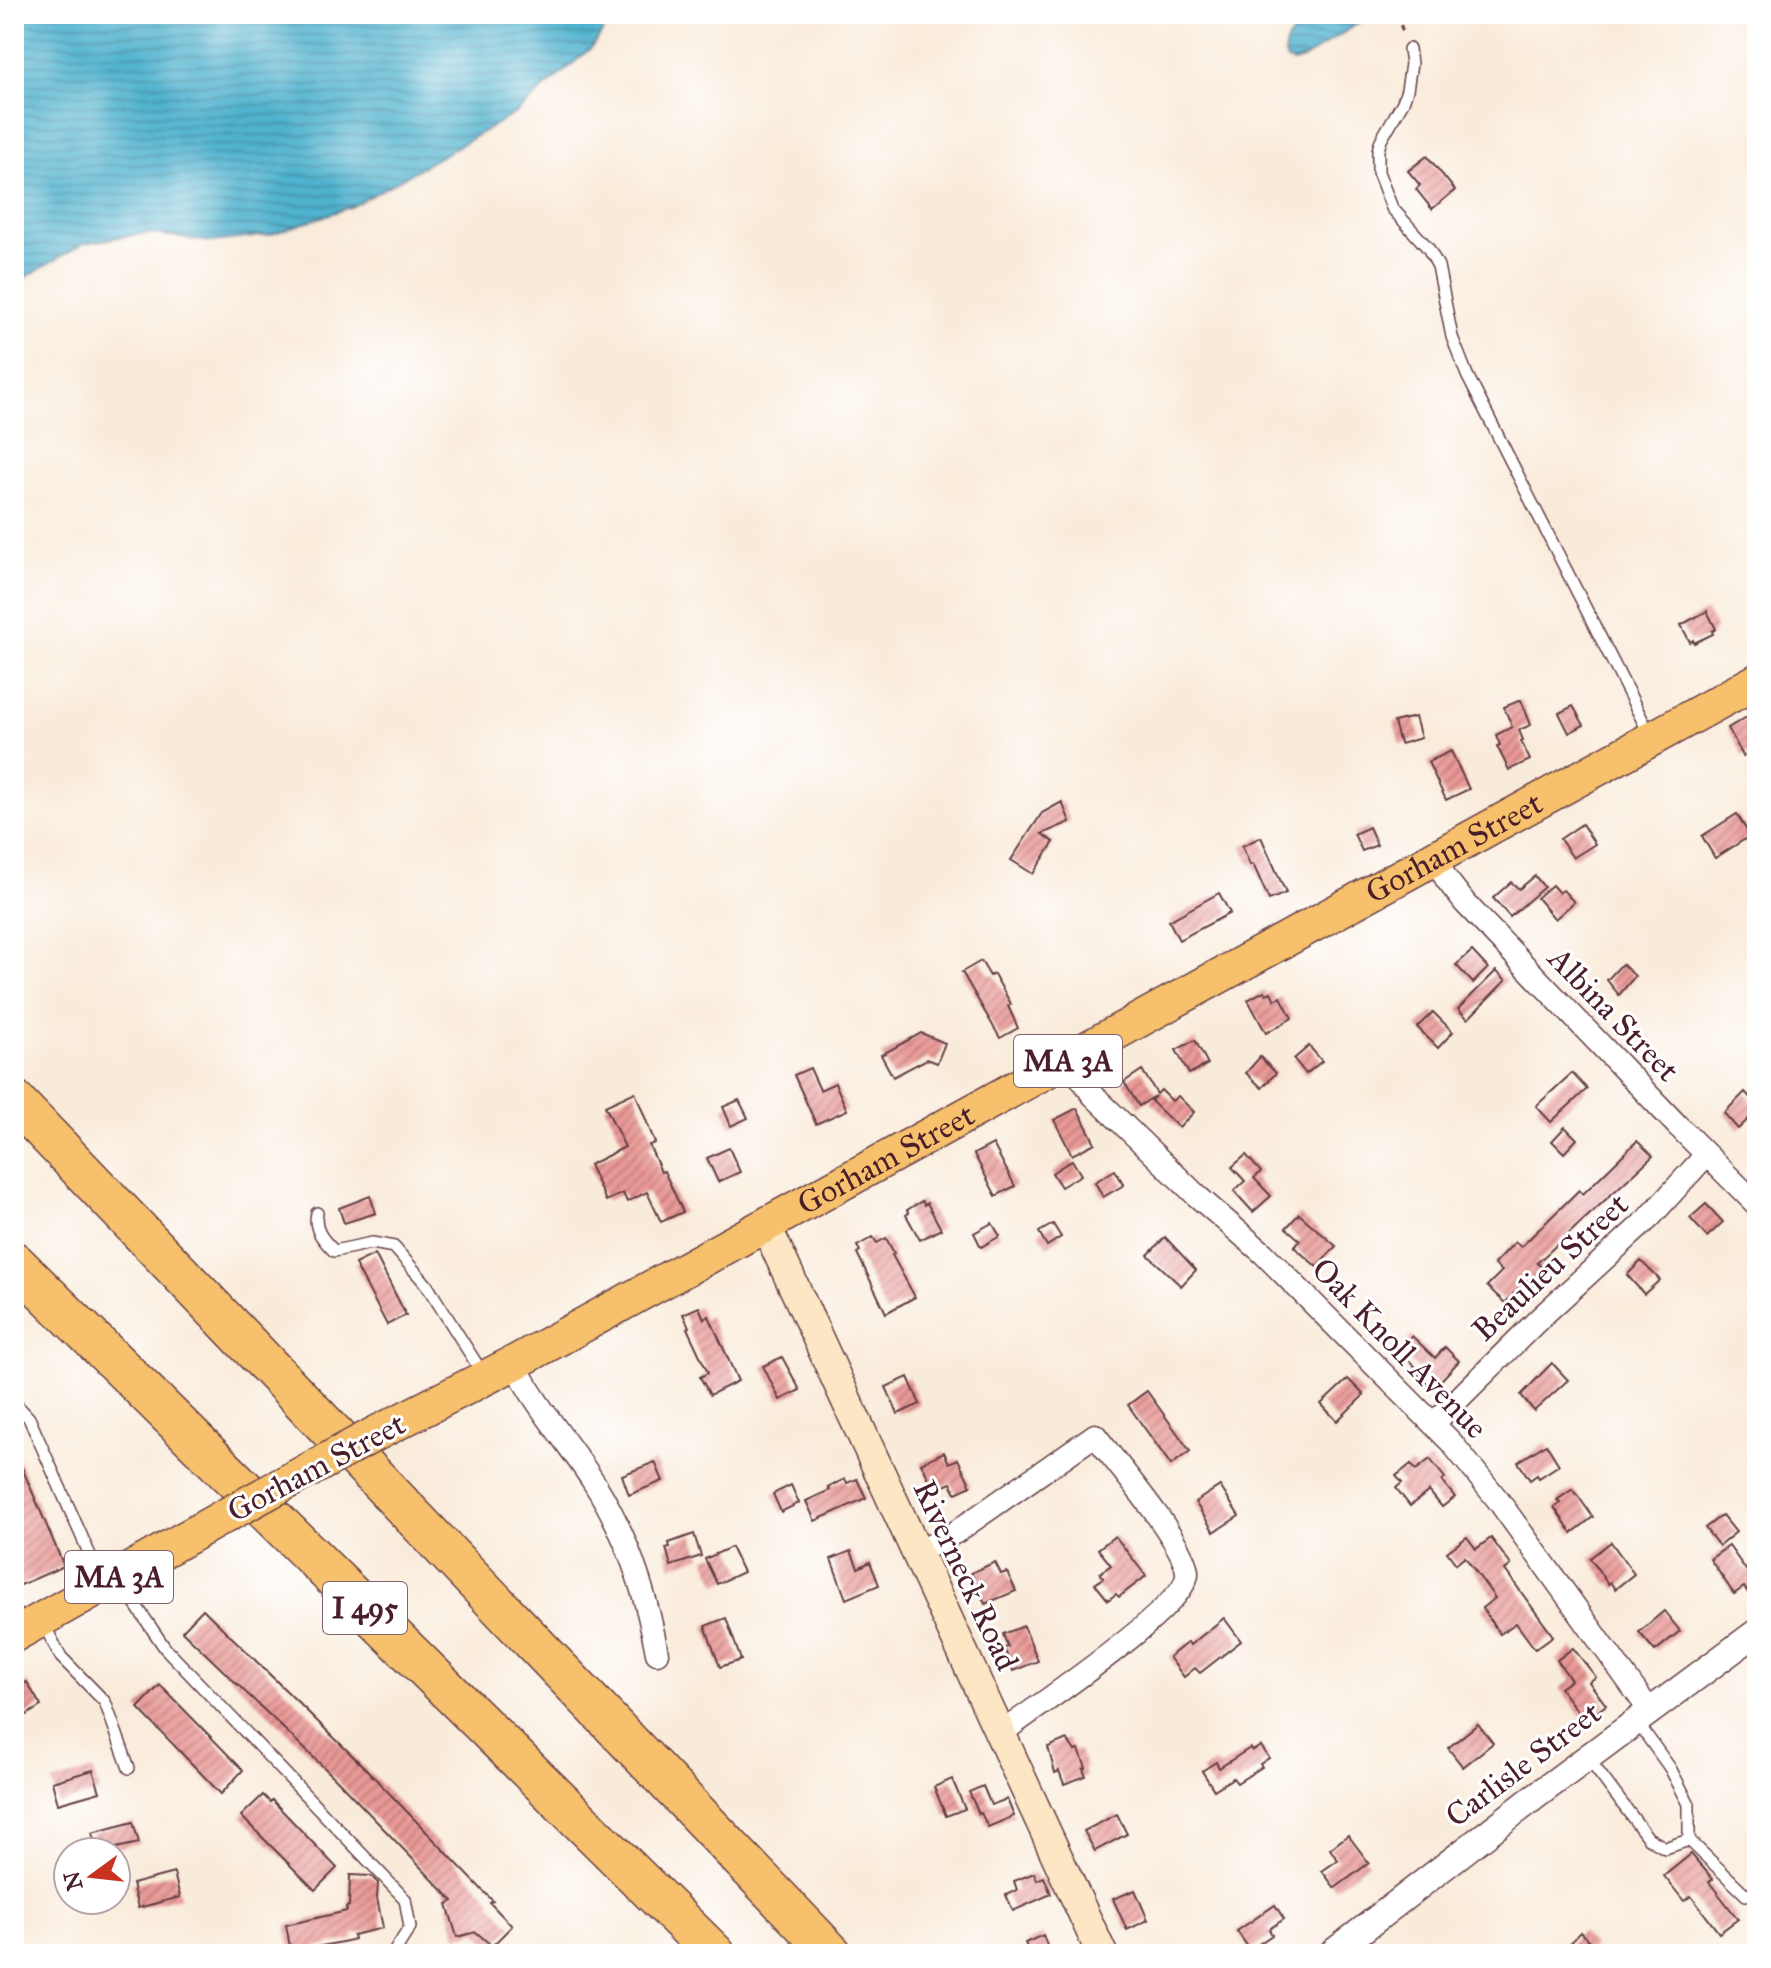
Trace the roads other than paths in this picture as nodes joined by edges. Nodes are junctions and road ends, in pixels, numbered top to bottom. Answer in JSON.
{"nodes":[{"id":1,"x":1409,"y":49,"type":"road end"},
{"id":2,"x":1757,"y":681,"type":"edge"},
{"id":3,"x":1653,"y":739,"type":"junction"},
{"id":4,"x":1435,"y":859,"type":"junction"},
{"id":5,"x":1069,"y":1061,"type":"junction"},
{"id":6,"x":14,"y":1100,"type":"edge"},
{"id":7,"x":1706,"y":1155,"type":"junction"},
{"id":8,"x":1757,"y":1205,"type":"edge"},
{"id":9,"x":317,"y":1213,"type":"dead end"},
{"id":10,"x":766,"y":1226,"type":"junction"},
{"id":11,"x":14,"y":1262,"type":"edge"},
{"id":12,"x":500,"y":1370,"type":"junction"},
{"id":13,"x":14,"y":1402,"type":"edge"},
{"id":14,"x":1434,"y":1423,"type":"junction"},
{"id":15,"x":917,"y":1553,"type":"junction"},
{"id":16,"x":111,"y":1582,"type":"junction"},
{"id":17,"x":28,"y":1628,"type":"edge"},
{"id":18,"x":1757,"y":1632,"type":"edge"},
{"id":19,"x":657,"y":1653,"type":"dead end"},
{"id":20,"x":1643,"y":1716,"type":"junction"},
{"id":21,"x":1000,"y":1734,"type":"junction"},
{"id":22,"x":1587,"y":1758,"type":"junction"},
{"id":23,"x":129,"y":1768,"type":"dead end"},
{"id":24,"x":1689,"y":1840,"type":"junction"},
{"id":25,"x":1746,"y":1895,"type":"dead end"},
{"id":26,"x":393,"y":1954,"type":"edge"},
{"id":27,"x":715,"y":1954,"type":"edge"},
{"id":28,"x":832,"y":1954,"type":"edge"},
{"id":29,"x":1102,"y":1954,"type":"edge"},
{"id":30,"x":1331,"y":1954,"type":"edge"}],
"edges":[{"from":1,"to":3,"type":"lane"},
{"from":2,"to":3,"type":"main road","name":"Gorham Street","number":"MA 3A"},
{"from":3,"to":4,"type":"main road","name":"Gorham Street","number":"MA 3A"},
{"from":4,"to":5,"type":"main road","name":"Gorham Street","number":"MA 3A"},
{"from":4,"to":7,"type":"street","name":"Albina Street"},
{"from":5,"to":10,"type":"main road","name":"Gorham Street","number":"MA 3A"},
{"from":5,"to":14,"type":"street","name":"Oak Knoll Avenue"},
{"from":6,"to":28,"type":"highway"},
{"from":7,"to":8,"type":"street","name":"Albina Street"},
{"from":7,"to":14,"type":"street","name":"Beaulieu Street"},
{"from":9,"to":12,"type":"lane"},
{"from":10,"to":12,"type":"main road","name":"Gorham Street","number":"MA 3A"},
{"from":10,"to":15,"type":"main road","name":"Riverneck Road"},
{"from":11,"to":27,"type":"highway","number":"I 495"},
{"from":12,"to":16,"type":"main road","name":"Gorham Street","number":"MA 3A","bridge":true},
{"from":12,"to":19,"type":"street"},
{"from":13,"to":16,"type":"lane"},
{"from":14,"to":20,"type":"street","name":"Oak Knoll Avenue"},
{"from":15,"to":21,"type":"main road","name":"Riverneck Road"},
{"from":15,"to":21,"type":"street"},
{"from":16,"to":17,"type":"main road","name":"Gorham Street","number":"MA 3A"},
{"from":16,"to":26,"type":"lane"},
{"from":17,"to":23,"type":"lane"},
{"from":18,"to":20,"type":"street","name":"Carlisle Street"},
{"from":20,"to":22,"type":"street","name":"Carlisle Street"},
{"from":20,"to":24,"type":"lane"},
{"from":21,"to":29,"type":"main road","name":"Riverneck Road"},
{"from":22,"to":24,"type":"lane"},
{"from":22,"to":30,"type":"street","name":"Carlisle Street"},
{"from":24,"to":25,"type":"lane"}]}
